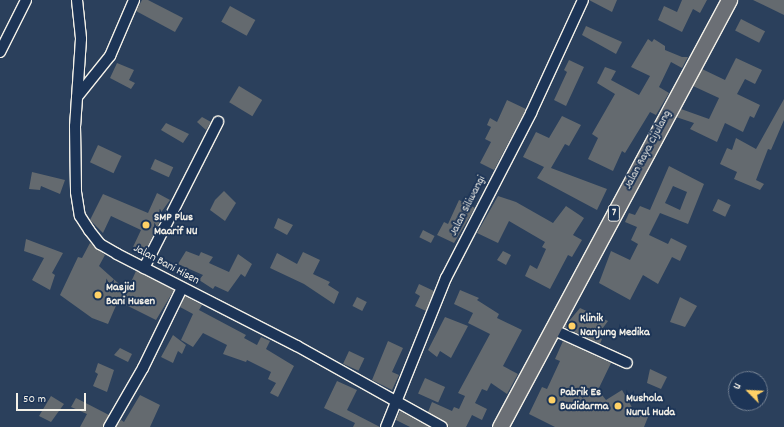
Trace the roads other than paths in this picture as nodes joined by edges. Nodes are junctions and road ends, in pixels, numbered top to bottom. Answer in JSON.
{"nodes":[{"id":1,"x":26,"y":0,"type":"edge"},
{"id":2,"x":77,"y":0,"type":"edge"},
{"id":3,"x":134,"y":0,"type":"edge"},
{"id":4,"x":583,"y":0,"type":"edge"},
{"id":5,"x":728,"y":0,"type":"edge"},
{"id":6,"x":0,"y":52,"type":"edge"},
{"id":7,"x":77,"y":97,"type":"junction"},
{"id":8,"x":218,"y":122,"type":"dead end"},
{"id":9,"x":144,"y":268,"type":"junction"},
{"id":10,"x":182,"y":288,"type":"junction"},
{"id":11,"x":552,"y":329,"type":"junction"},
{"id":12,"x":627,"y":363,"type":"dead end"},
{"id":13,"x":396,"y":401,"type":"junction"},
{"id":14,"x":109,"y":427,"type":"edge"},
{"id":15,"x":386,"y":427,"type":"edge"},
{"id":16,"x":442,"y":427,"type":"edge"},
{"id":17,"x":500,"y":427,"type":"edge"}],
"edges":[{"from":1,"to":6,"type":"street"},
{"from":2,"to":7,"type":"street","name":"Jalan Bani Hisen"},
{"from":3,"to":7,"type":"street"},
{"from":4,"to":13,"type":"street","name":"Jalan Siliwangi"},
{"from":5,"to":11,"type":"highway","name":"Jalan Raya Cijulang","number":"7"},
{"from":7,"to":9,"type":"street","name":"Jalan Bani Hisen"},
{"from":8,"to":9,"type":"street"},
{"from":9,"to":10,"type":"street","name":"Jalan Bani Hisen"},
{"from":10,"to":13,"type":"street","name":"Jalan Bani Hisen"},
{"from":10,"to":14,"type":"street"},
{"from":11,"to":12,"type":"street"},
{"from":11,"to":17,"type":"highway","name":"Jalan Raya Cijulang","number":"7"},
{"from":13,"to":15,"type":"street","name":"Jalan Siliwangi"},
{"from":13,"to":16,"type":"street","name":"Jalan Bani Hisen"}]}
